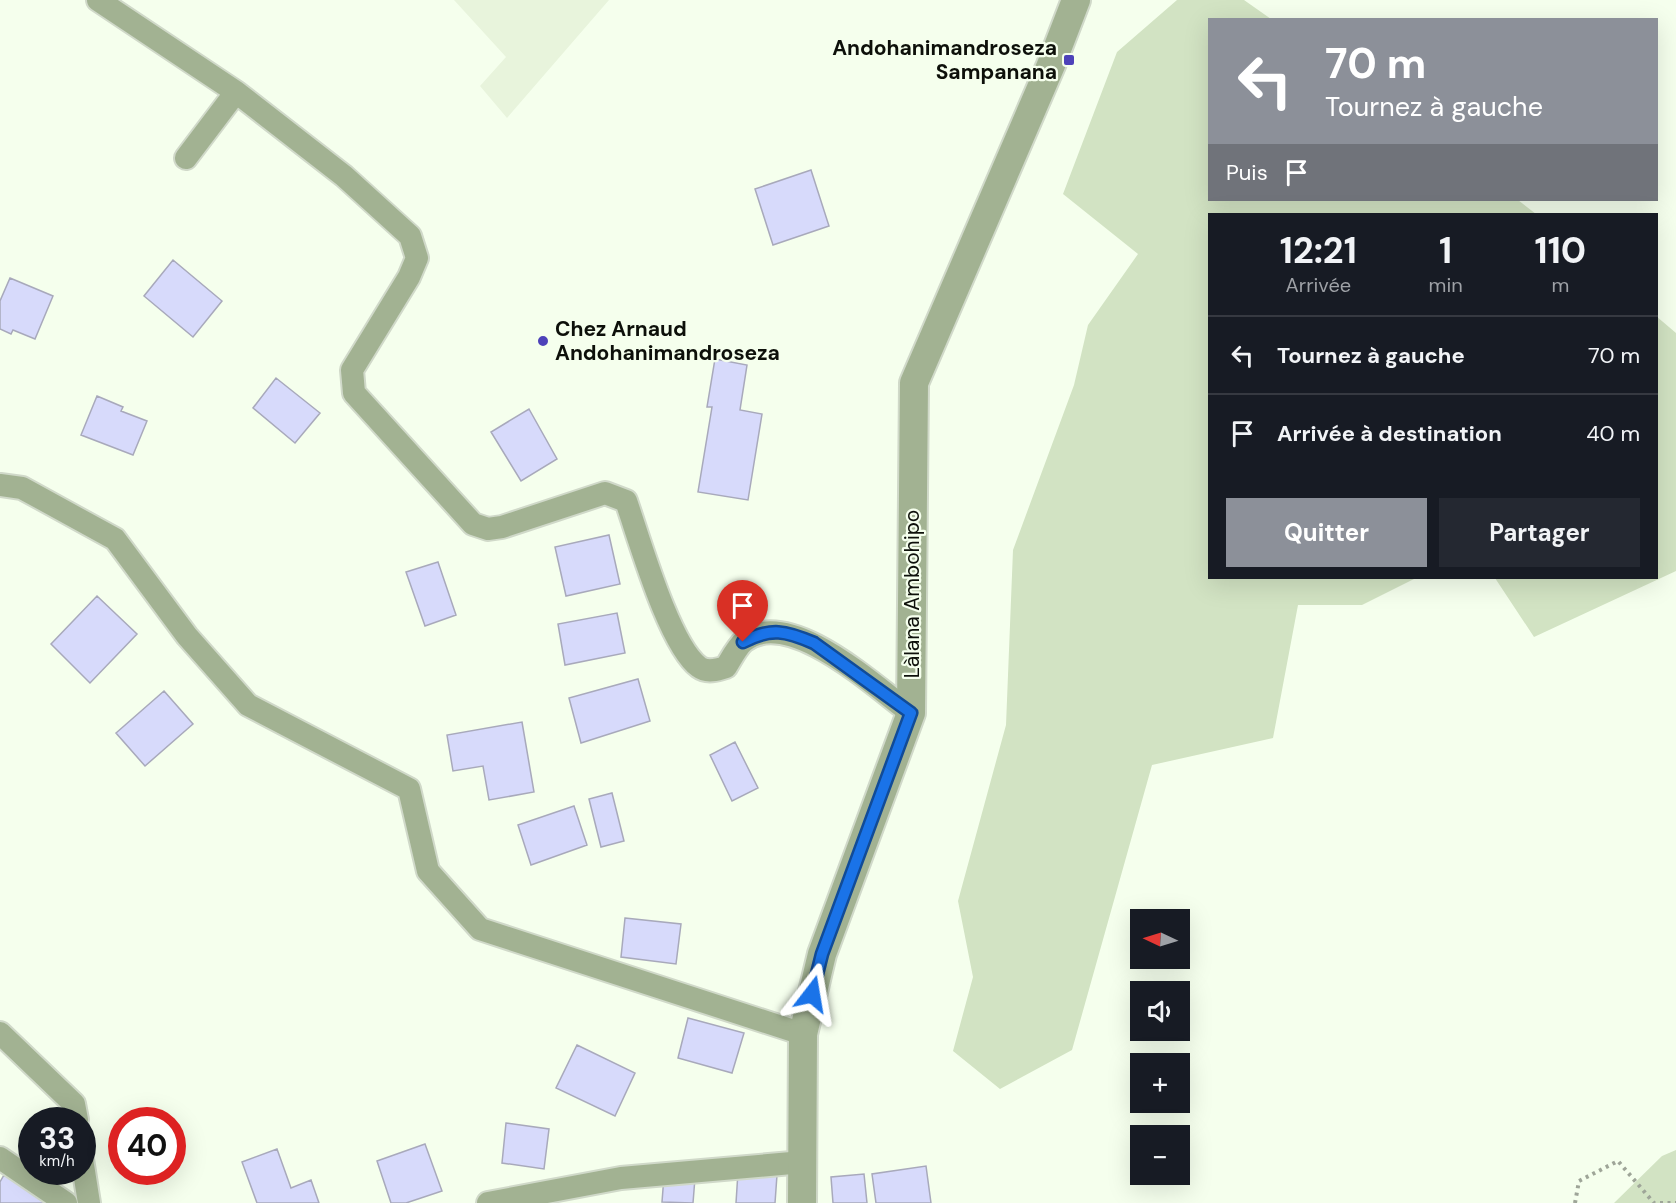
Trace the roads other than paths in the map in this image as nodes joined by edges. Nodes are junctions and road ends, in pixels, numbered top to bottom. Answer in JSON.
{"nodes":[{"id":1,"x":98,"y":0,"type":"edge"},
{"id":2,"x":1076,"y":0,"type":"edge"},
{"id":3,"x":236,"y":92,"type":"junction"},
{"id":4,"x":186,"y":158,"type":"dead end"},
{"id":5,"x":0,"y":485,"type":"edge"},
{"id":6,"x":911,"y":713,"type":"junction"},
{"id":7,"x":0,"y":1033,"type":"edge"},
{"id":8,"x":803,"y":1034,"type":"junction"},
{"id":9,"x":75,"y":1107,"type":"edge"},
{"id":10,"x":0,"y":1158,"type":"edge"},
{"id":11,"x":803,"y":1162,"type":"junction"},
{"id":12,"x":86,"y":1185,"type":"edge"},
{"id":13,"x":66,"y":1203,"type":"edge"},
{"id":14,"x":89,"y":1203,"type":"edge"},
{"id":15,"x":488,"y":1203,"type":"edge"},
{"id":16,"x":802,"y":1203,"type":"edge"}],
"edges":[{"from":1,"to":3,"type":"street"},
{"from":2,"to":6,"type":"street","name":"Làlana Ambohipo"},
{"from":3,"to":4,"type":"street"},
{"from":3,"to":6,"type":"street"},
{"from":5,"to":8,"type":"street"},
{"from":6,"to":8,"type":"street","name":"Làlana Ambohipo"},
{"from":7,"to":9,"type":"street"},
{"from":8,"to":11,"type":"street","name":"Làlana Ambohipo"},
{"from":10,"to":13,"type":"street"},
{"from":11,"to":15,"type":"street"},
{"from":11,"to":16,"type":"street","name":"Làlana Ambohipo"},
{"from":12,"to":14,"type":"street"}]}
